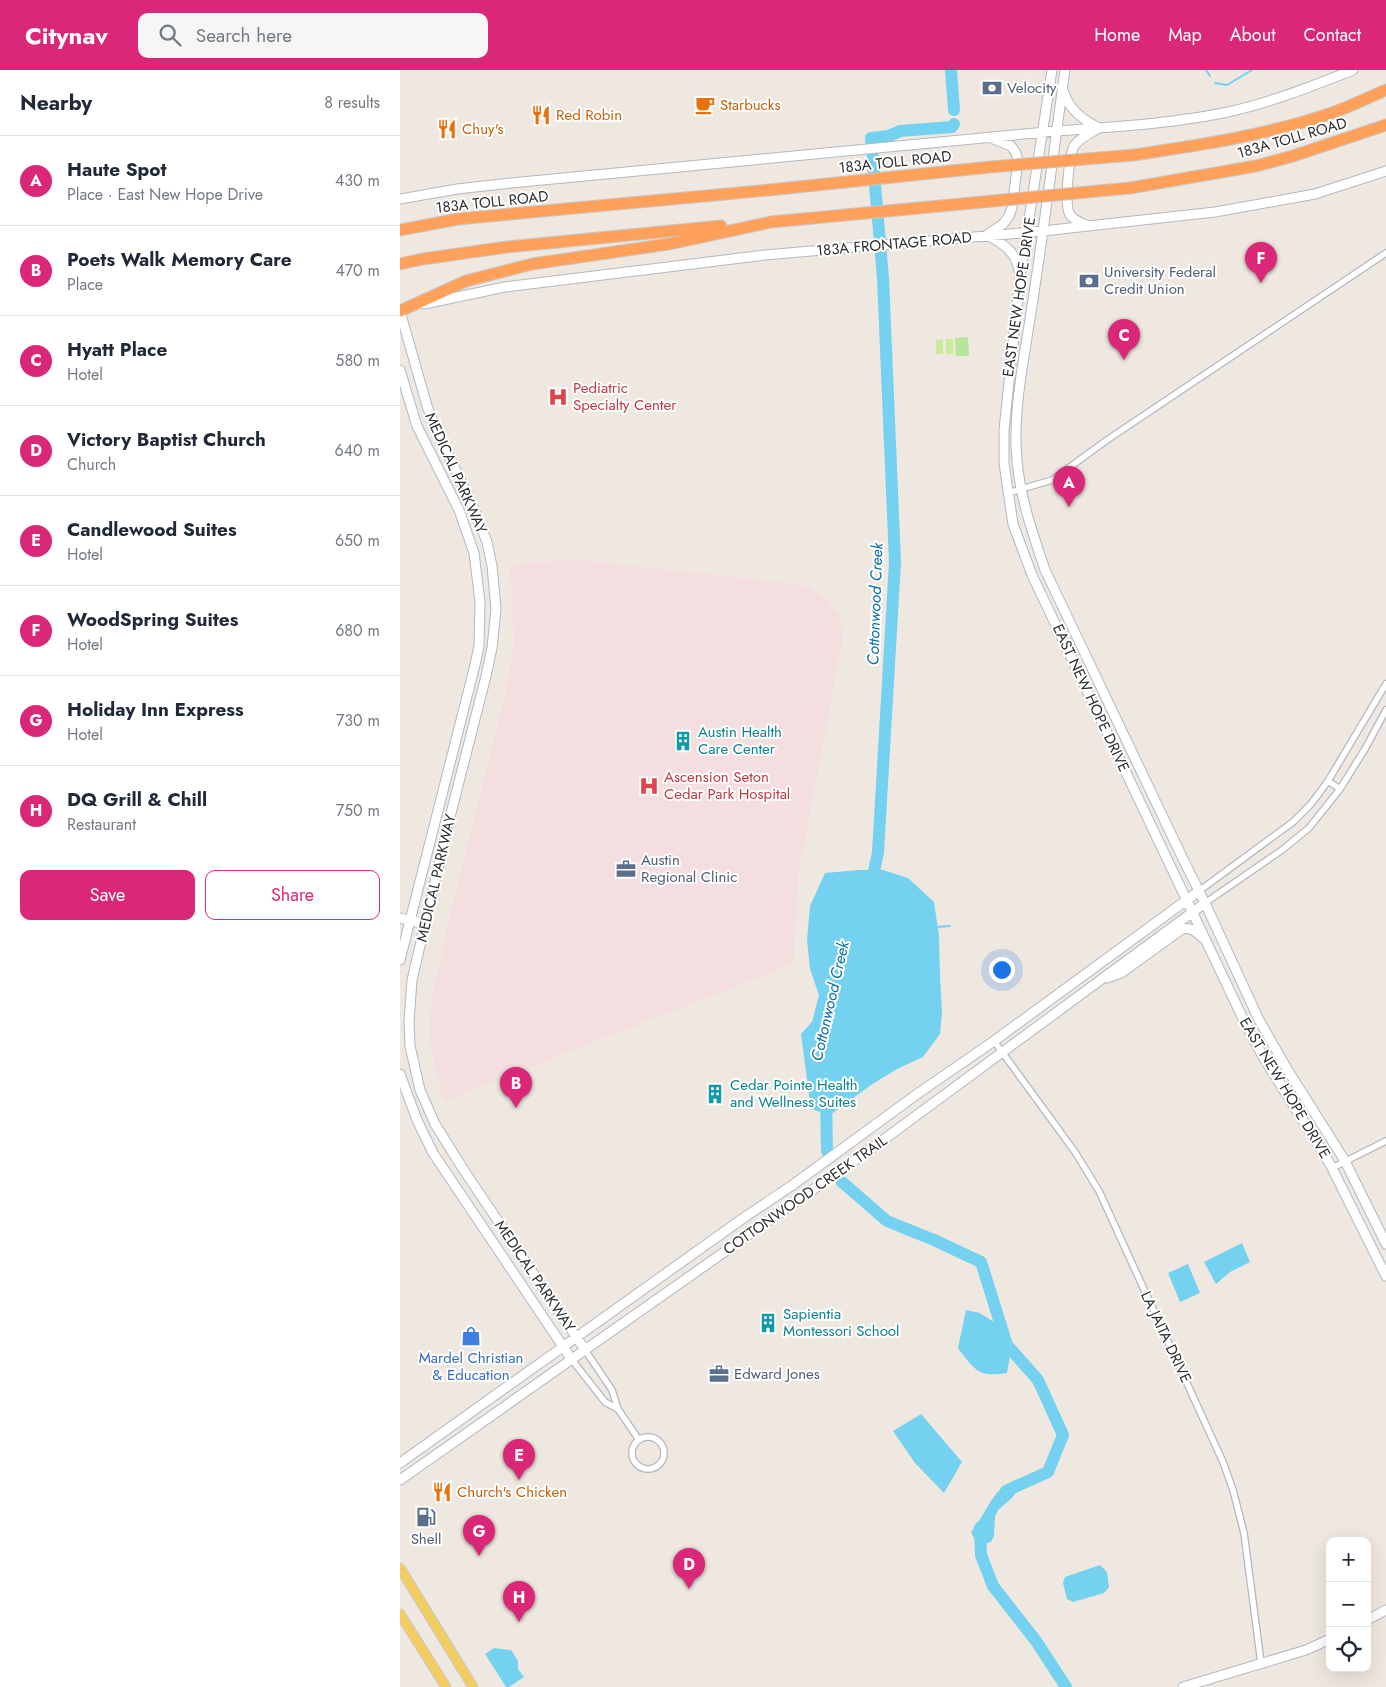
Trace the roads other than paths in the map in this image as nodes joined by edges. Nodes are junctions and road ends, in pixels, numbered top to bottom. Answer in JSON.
{"nodes":[{"id":1,"x":1052,"y":70,"type":"edge"},
{"id":2,"x":1065,"y":70,"type":"edge"},
{"id":3,"x":1353,"y":70,"type":"edge"},
{"id":4,"x":1062,"y":87,"type":"junction"},
{"id":5,"x":1386,"y":90,"type":"edge"},
{"id":6,"x":1386,"y":125,"type":"edge"},
{"id":7,"x":1099,"y":128,"type":"junction"},
{"id":8,"x":1056,"y":131,"type":"junction"},
{"id":9,"x":1044,"y":132,"type":"junction"},
{"id":10,"x":988,"y":138,"type":"junction"},
{"id":11,"x":1386,"y":171,"type":"edge"},
{"id":12,"x":400,"y":199,"type":"edge"},
{"id":13,"x":771,"y":222,"type":"junction"},
{"id":14,"x":1089,"y":226,"type":"junction"},
{"id":15,"x":400,"y":230,"type":"edge"},
{"id":16,"x":1043,"y":231,"type":"junction"},
{"id":17,"x":1027,"y":232,"type":"junction"},
{"id":18,"x":987,"y":235,"type":"junction"},
{"id":19,"x":1386,"y":254,"type":"edge"},
{"id":20,"x":400,"y":264,"type":"edge"},
{"id":21,"x":1020,"y":277,"type":"junction"},
{"id":22,"x":400,"y":311,"type":"edge"},
{"id":23,"x":400,"y":370,"type":"edge"},
{"id":24,"x":1021,"y":490,"type":"junction"},
{"id":25,"x":1008,"y":493,"type":"junction"},
{"id":26,"x":472,"y":504,"type":"junction"},
{"id":27,"x":459,"y":510,"type":"junction"},
{"id":28,"x":1386,"y":684,"type":"edge"},
{"id":29,"x":1103,"y":691,"type":"junction"},
{"id":30,"x":1088,"y":692,"type":"junction"},
{"id":31,"x":465,"y":705,"type":"junction"},
{"id":32,"x":477,"y":709,"type":"junction"},
{"id":33,"x":1386,"y":710,"type":"edge"},
{"id":34,"x":1328,"y":781,"type":"junction"},
{"id":35,"x":1340,"y":789,"type":"junction"},
{"id":36,"x":1199,"y":891,"type":"junction"},
{"id":37,"x":1186,"y":899,"type":"junction"},
{"id":38,"x":1205,"y":903,"type":"junction"},
{"id":39,"x":1193,"y":912,"type":"junction"},
{"id":40,"x":400,"y":918,"type":"edge"},
{"id":41,"x":410,"y":920,"type":"junction"},
{"id":42,"x":425,"y":924,"type":"junction"},
{"id":43,"x":403,"y":935,"type":"edge"},
{"id":44,"x":421,"y":939,"type":"junction"},
{"id":45,"x":1205,"y":939,"type":"junction"},
{"id":46,"x":400,"y":960,"type":"edge"},
{"id":47,"x":1097,"y":981,"type":"junction"},
{"id":48,"x":994,"y":1041,"type":"junction"},
{"id":49,"x":1002,"y":1053,"type":"junction"},
{"id":50,"x":400,"y":1074,"type":"edge"},
{"id":51,"x":1386,"y":1141,"type":"edge"},
{"id":52,"x":1345,"y":1161,"type":"junction"},
{"id":53,"x":1332,"y":1168,"type":"junction"},
{"id":54,"x":463,"y":1169,"type":"junction"},
{"id":55,"x":450,"y":1177,"type":"junction"},
{"id":56,"x":1386,"y":1244,"type":"edge"},
{"id":57,"x":1386,"y":1276,"type":"edge"},
{"id":58,"x":576,"y":1338,"type":"junction"},
{"id":59,"x":564,"y":1347,"type":"junction"},
{"id":60,"x":585,"y":1350,"type":"junction"},
{"id":61,"x":572,"y":1360,"type":"junction"},
{"id":62,"x":618,"y":1409,"type":"junction"},
{"id":63,"x":639,"y":1440,"type":"junction"},
{"id":64,"x":400,"y":1463,"type":"edge"},
{"id":65,"x":400,"y":1480,"type":"edge"},
{"id":66,"x":400,"y":1568,"type":"edge"},
{"id":67,"x":1386,"y":1610,"type":"edge"},
{"id":68,"x":400,"y":1614,"type":"edge"},
{"id":69,"x":1371,"y":1618,"type":"edge"},
{"id":70,"x":1326,"y":1641,"type":"edge"},
{"id":71,"x":1261,"y":1663,"type":"junction"},
{"id":72,"x":446,"y":1687,"type":"edge"},
{"id":73,"x":473,"y":1687,"type":"edge"},
{"id":74,"x":1183,"y":1687,"type":"edge"}],
"edges":[{"from":1,"to":9,"type":"street","name":"EAST NEW HOPE DRIVE"},
{"from":2,"to":4,"type":"street","name":"EAST NEW HOPE DRIVE"},
{"from":3,"to":7,"type":"street"},
{"from":4,"to":7,"type":"street"},
{"from":4,"to":8,"type":"street","name":"EAST NEW HOPE DRIVE"},
{"from":5,"to":15,"type":"highway","name":"183A TOLL ROAD","bridge":true},
{"from":6,"to":13,"type":"highway","name":"183A TOLL ROAD","bridge":true},
{"from":7,"to":8,"type":"street"},
{"from":7,"to":14,"type":"street"},
{"from":8,"to":9,"type":"street"},
{"from":8,"to":16,"type":"street","name":"EAST NEW HOPE DRIVE"},
{"from":9,"to":10,"type":"street"},
{"from":9,"to":17,"type":"street","name":"EAST NEW HOPE DRIVE"},
{"from":10,"to":12,"type":"street"},
{"from":10,"to":18,"type":"street"},
{"from":11,"to":14,"type":"street","name":"183A FRONTAGE ROAD"},
{"from":13,"to":20,"type":"highway","name":"183A TOLL ROAD"},
{"from":13,"to":22,"type":"highway"},
{"from":14,"to":16,"type":"street","name":"183A FRONTAGE ROAD"},
{"from":16,"to":17,"type":"street","name":"183A FRONTAGE ROAD"},
{"from":16,"to":24,"type":"street","name":"EAST NEW HOPE DRIVE"},
{"from":17,"to":18,"type":"street","name":"183A FRONTAGE ROAD"},
{"from":17,"to":21,"type":"street","name":"EAST NEW HOPE DRIVE"},
{"from":18,"to":21,"type":"street"},
{"from":18,"to":22,"type":"street","name":"183A FRONTAGE ROAD"},
{"from":19,"to":24,"type":"street"},
{"from":21,"to":25,"type":"street","name":"EAST NEW HOPE DRIVE"},
{"from":22,"to":26,"type":"street","name":"MEDICAL PARKWAY"},
{"from":23,"to":27,"type":"street","name":"MEDICAL PARKWAY"},
{"from":24,"to":25,"type":"street"},
{"from":24,"to":29,"type":"street","name":"EAST NEW HOPE DRIVE"},
{"from":25,"to":30,"type":"street","name":"EAST NEW HOPE DRIVE"},
{"from":26,"to":27,"type":"street"},
{"from":26,"to":32,"type":"street","name":"MEDICAL PARKWAY"},
{"from":27,"to":31,"type":"street","name":"MEDICAL PARKWAY"},
{"from":28,"to":34,"type":"street"},
{"from":29,"to":30,"type":"street"},
{"from":29,"to":36,"type":"street","name":"EAST NEW HOPE DRIVE"},
{"from":30,"to":37,"type":"street","name":"EAST NEW HOPE DRIVE"},
{"from":31,"to":32,"type":"street"},
{"from":31,"to":41,"type":"street","name":"MEDICAL PARKWAY"},
{"from":32,"to":42,"type":"street","name":"MEDICAL PARKWAY"},
{"from":33,"to":35,"type":"street"},
{"from":34,"to":35,"type":"street"},
{"from":34,"to":36,"type":"street"},
{"from":35,"to":38,"type":"street"},
{"from":36,"to":37,"type":"street","name":"COTTONWOOD CREEK TRAIL"},
{"from":36,"to":38,"type":"street","name":"EAST NEW HOPE DRIVE"},
{"from":37,"to":39,"type":"street","name":"EAST NEW HOPE DRIVE"},
{"from":37,"to":48,"type":"street","name":"COTTONWOOD CREEK TRAIL"},
{"from":38,"to":39,"type":"street","name":"COTTONWOOD CREEK TRAIL"},
{"from":38,"to":52,"type":"street","name":"EAST NEW HOPE DRIVE"},
{"from":39,"to":45,"type":"street","name":"EAST NEW HOPE DRIVE"},
{"from":39,"to":47,"type":"street","name":"COTTONWOOD CREEK TRAIL"},
{"from":40,"to":41,"type":"street"},
{"from":41,"to":42,"type":"street"},
{"from":41,"to":43,"type":"street","name":"MEDICAL PARKWAY"},
{"from":42,"to":44,"type":"street","name":"MEDICAL PARKWAY"},
{"from":43,"to":44,"type":"street"},
{"from":43,"to":46,"type":"street","name":"MEDICAL PARKWAY"},
{"from":44,"to":54,"type":"street","name":"MEDICAL PARKWAY"},
{"from":45,"to":47,"type":"street"},
{"from":45,"to":53,"type":"street","name":"EAST NEW HOPE DRIVE"},
{"from":47,"to":49,"type":"street","name":"COTTONWOOD CREEK TRAIL"},
{"from":48,"to":49,"type":"street","name":"LA JAITA DRIVE"},
{"from":48,"to":58,"type":"street","name":"COTTONWOOD CREEK TRAIL"},
{"from":49,"to":60,"type":"street","name":"COTTONWOOD CREEK TRAIL"},
{"from":49,"to":71,"type":"street","name":"LA JAITA DRIVE"},
{"from":50,"to":55,"type":"street","name":"MEDICAL PARKWAY"},
{"from":51,"to":52,"type":"street"},
{"from":52,"to":53,"type":"street"},
{"from":52,"to":56,"type":"street","name":"EAST NEW HOPE DRIVE"},
{"from":53,"to":57,"type":"street","name":"EAST NEW HOPE DRIVE"},
{"from":54,"to":55,"type":"street"},
{"from":54,"to":58,"type":"street","name":"MEDICAL PARKWAY"},
{"from":55,"to":59,"type":"street","name":"MEDICAL PARKWAY"},
{"from":58,"to":59,"type":"street","name":"COTTONWOOD CREEK TRAIL"},
{"from":58,"to":60,"type":"street","name":"MEDICAL PARKWAY"},
{"from":59,"to":61,"type":"street","name":"MEDICAL PARKWAY"},
{"from":59,"to":64,"type":"street","name":"COTTONWOOD CREEK TRAIL"},
{"from":60,"to":61,"type":"street","name":"COTTONWOOD CREEK TRAIL"},
{"from":60,"to":62,"type":"street","name":"MEDICAL PARKWAY"},
{"from":61,"to":62,"type":"street","name":"MEDICAL PARKWAY"},
{"from":61,"to":65,"type":"street","name":"COTTONWOOD CREEK TRAIL"},
{"from":62,"to":63,"type":"street","name":"MEDICAL PARKWAY"},
{"from":63,"to":63,"type":"street"},
{"from":66,"to":73,"type":"main road"},
{"from":67,"to":69,"type":"street"},
{"from":68,"to":72,"type":"main road"},
{"from":70,"to":71,"type":"street"},
{"from":71,"to":74,"type":"street"}]}
